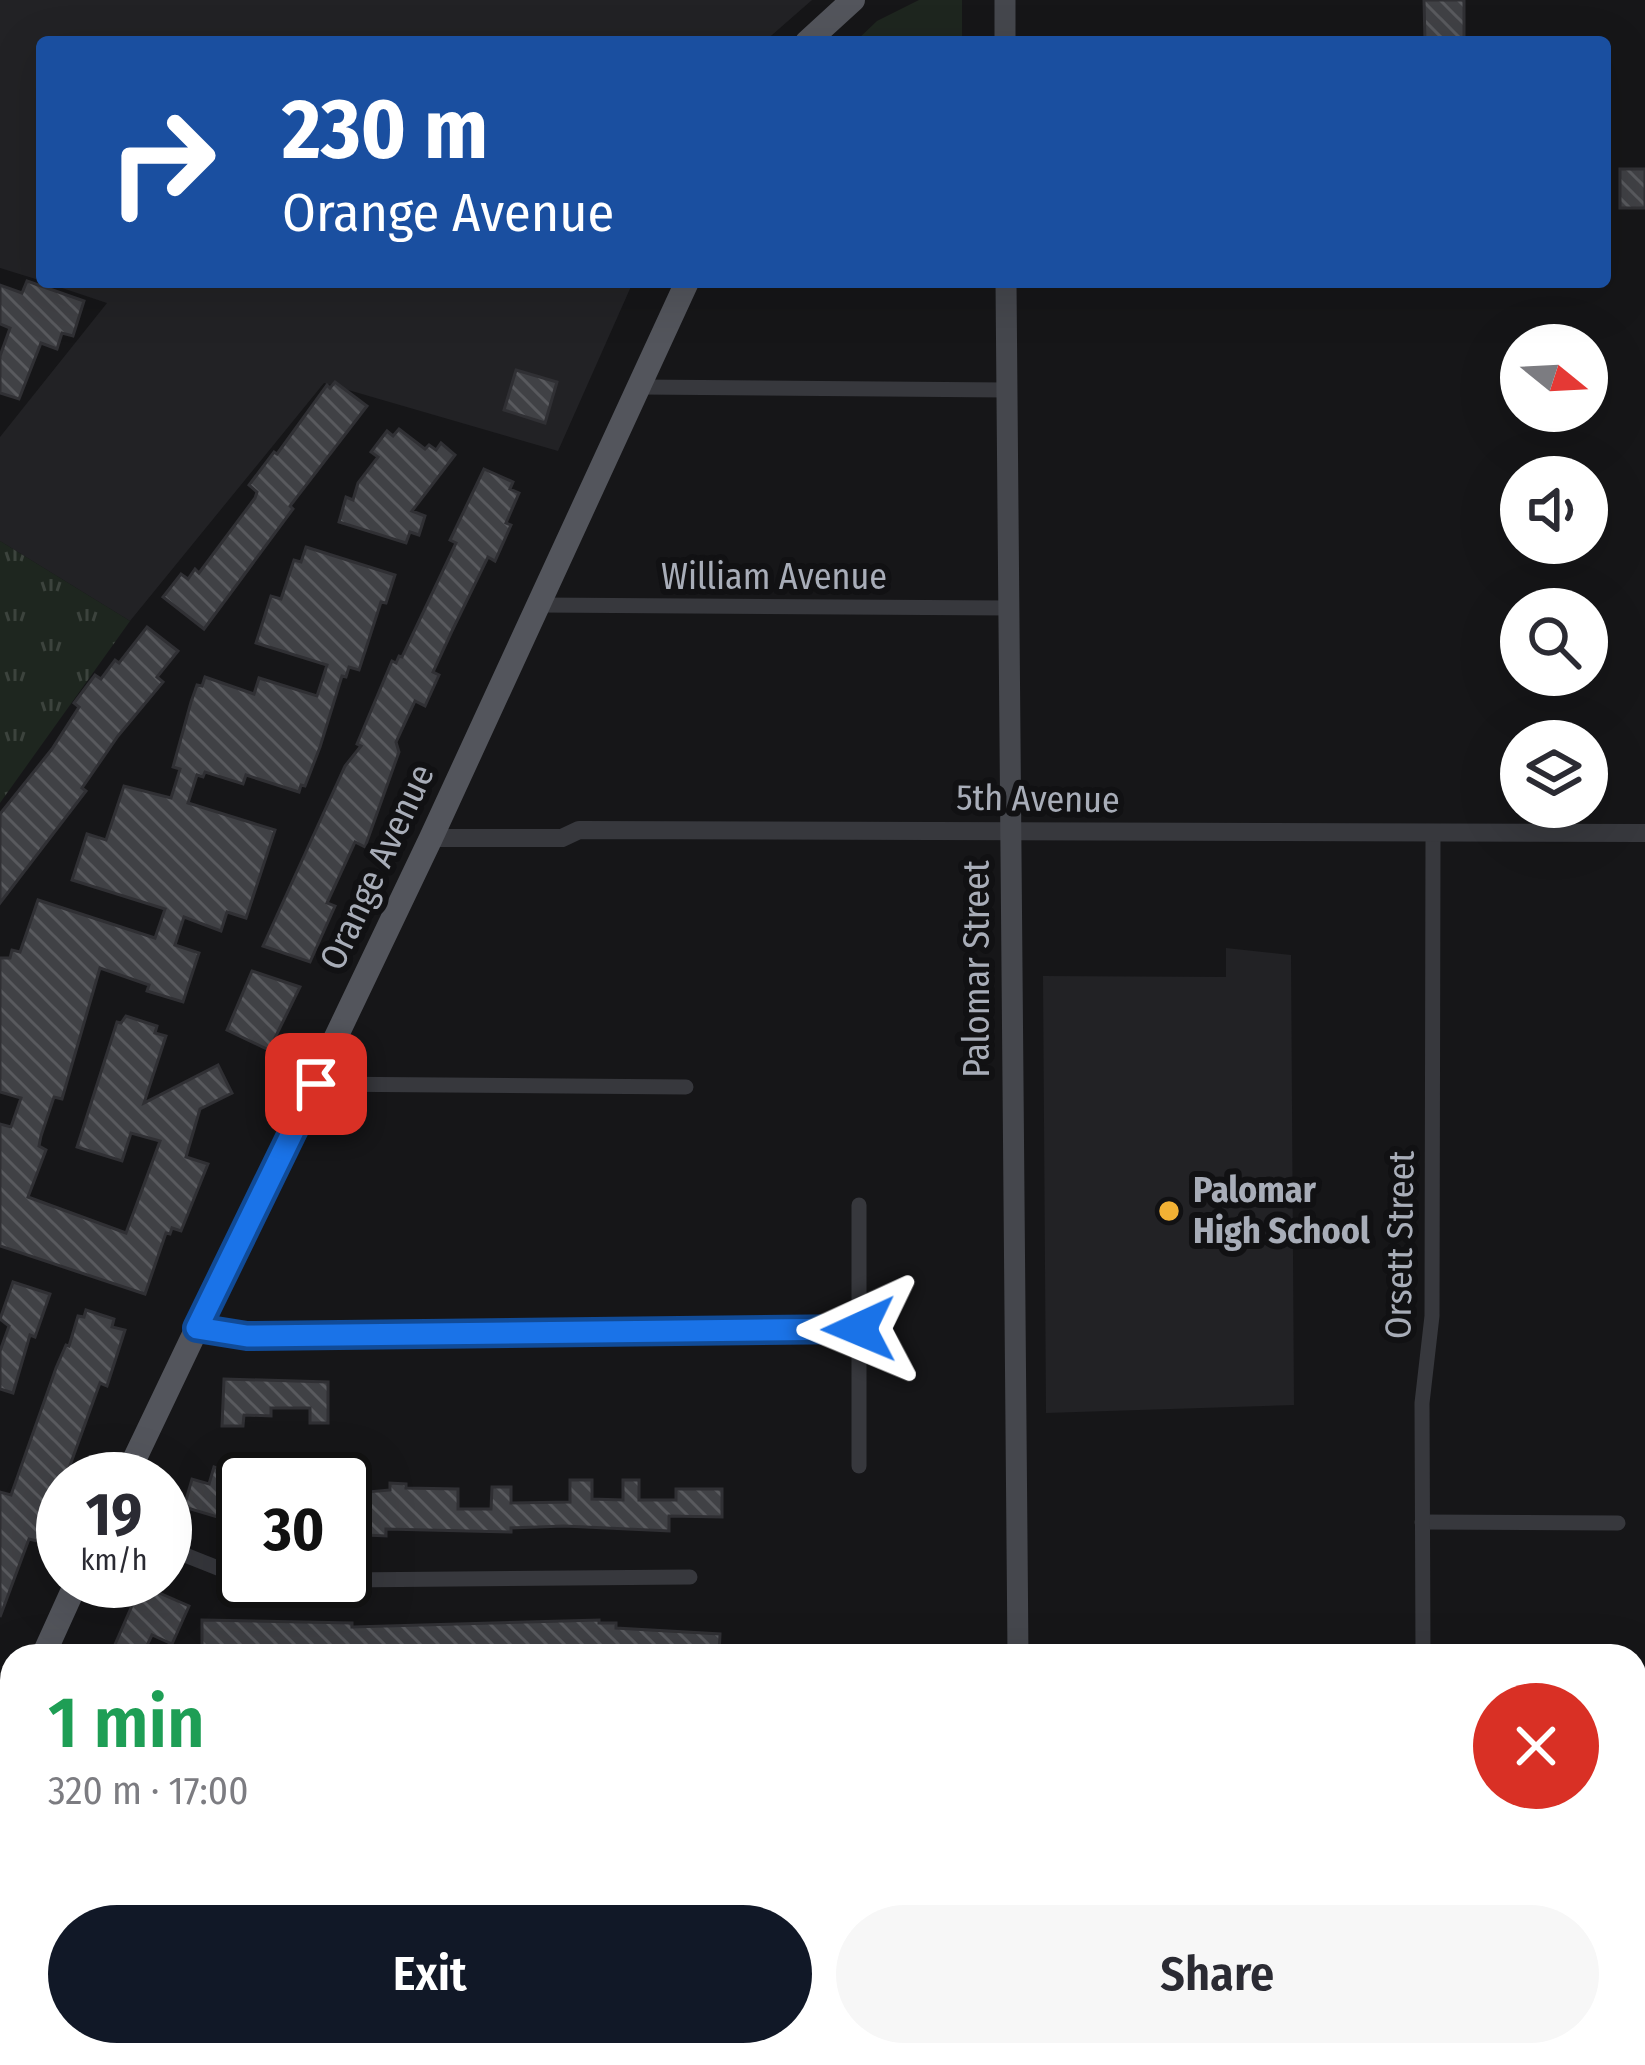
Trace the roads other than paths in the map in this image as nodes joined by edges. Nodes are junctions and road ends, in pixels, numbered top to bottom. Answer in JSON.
{"nodes":[{"id":1,"x":853,"y":0,"type":"edge"},
{"id":2,"x":1005,"y":0,"type":"edge"},
{"id":3,"x":814,"y":36,"type":"edge"},
{"id":4,"x":1005,"y":36,"type":"edge"},
{"id":5,"x":684,"y":288,"type":"edge"},
{"id":6,"x":1006,"y":288,"type":"edge"},
{"id":7,"x":640,"y":387,"type":"junction"},
{"id":8,"x":1006,"y":390,"type":"junction"},
{"id":9,"x":540,"y":605,"type":"junction"},
{"id":10,"x":1008,"y":608,"type":"junction"},
{"id":11,"x":1009,"y":831,"type":"junction"},
{"id":12,"x":1645,"y":833,"type":"edge"},
{"id":13,"x":1433,"y":835,"type":"junction"},
{"id":14,"x":431,"y":838,"type":"junction"},
{"id":15,"x":316,"y":1084,"type":"junction"},
{"id":16,"x":686,"y":1087,"type":"dead end"},
{"id":17,"x":859,"y":1205,"type":"dead end"},
{"id":18,"x":197,"y":1328,"type":"junction"},
{"id":19,"x":859,"y":1329,"type":"junction"},
{"id":20,"x":138,"y":1452,"type":"edge"},
{"id":21,"x":859,"y":1466,"type":"dead end"},
{"id":22,"x":1422,"y":1522,"type":"junction"},
{"id":23,"x":1618,"y":1523,"type":"dead end"},
{"id":24,"x":689,"y":1577,"type":"dead end"},
{"id":25,"x":372,"y":1580,"type":"edge"},
{"id":26,"x":65,"y":1608,"type":"edge"},
{"id":27,"x":48,"y":1644,"type":"edge"},
{"id":28,"x":1018,"y":1644,"type":"edge"},
{"id":29,"x":1423,"y":1644,"type":"edge"}],
"edges":[{"from":1,"to":3,"type":"main road"},
{"from":2,"to":4,"type":"main road"},
{"from":5,"to":7,"type":"main road","name":"Orange Avenue"},
{"from":6,"to":8,"type":"main road","name":"Palomar Street"},
{"from":7,"to":8,"type":"street"},
{"from":7,"to":9,"type":"main road","name":"Orange Avenue"},
{"from":8,"to":10,"type":"main road","name":"Palomar Street"},
{"from":9,"to":10,"type":"street","name":"William Avenue"},
{"from":9,"to":14,"type":"main road","name":"Orange Avenue"},
{"from":10,"to":11,"type":"main road","name":"Palomar Street"},
{"from":11,"to":13,"type":"street","name":"5th Avenue"},
{"from":11,"to":14,"type":"street","name":"5th Avenue"},
{"from":11,"to":28,"type":"main road","name":"Palomar Street"},
{"from":12,"to":13,"type":"street","name":"5th Avenue"},
{"from":13,"to":22,"type":"street","name":"Orsett Street"},
{"from":14,"to":15,"type":"main road","name":"Orange Avenue"},
{"from":15,"to":16,"type":"street"},
{"from":15,"to":18,"type":"main road","name":"Orange Avenue"},
{"from":17,"to":19,"type":"street"},
{"from":18,"to":19,"type":"street"},
{"from":18,"to":20,"type":"main road","name":"Orange Avenue"},
{"from":19,"to":21,"type":"street"},
{"from":22,"to":23,"type":"street"},
{"from":22,"to":29,"type":"street","name":"Orsett Street"},
{"from":24,"to":25,"type":"street"},
{"from":26,"to":27,"type":"main road"}]}
